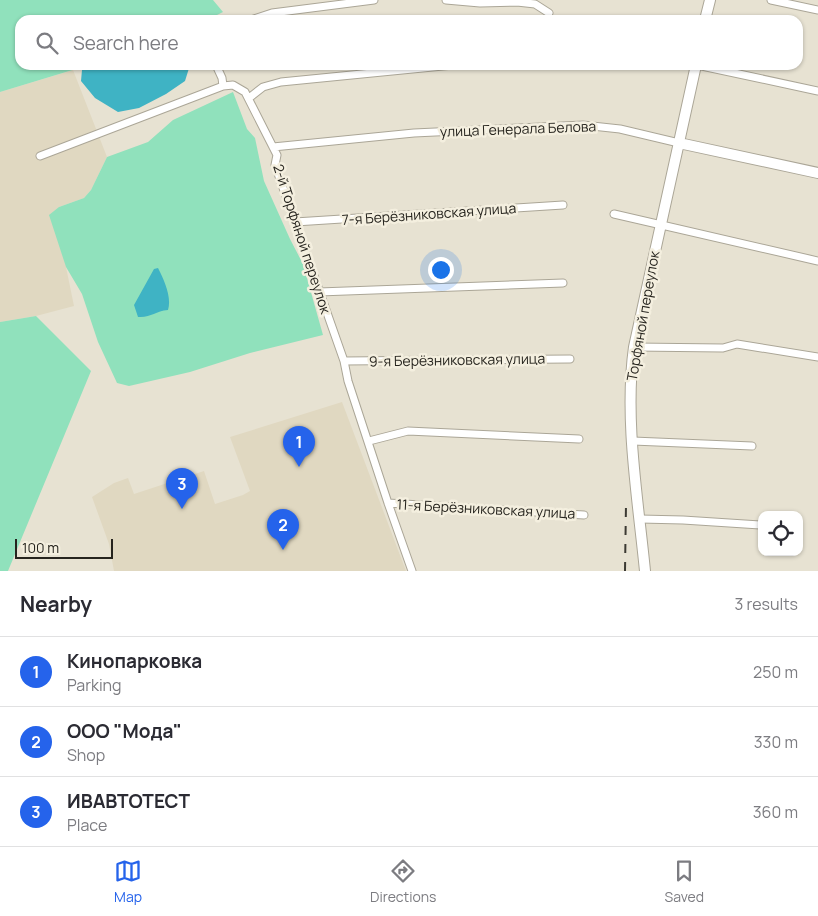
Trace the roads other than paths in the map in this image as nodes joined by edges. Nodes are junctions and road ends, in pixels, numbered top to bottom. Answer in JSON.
{"nodes":[{"id":1,"x":374,"y":0,"type":"edge"},
{"id":2,"x":446,"y":0,"type":"edge"},
{"id":3,"x":710,"y":0,"type":"edge"},
{"id":4,"x":771,"y":0,"type":"edge"},
{"id":5,"x":818,"y":10,"type":"edge"},
{"id":6,"x":549,"y":13,"type":"dead end"},
{"id":7,"x":266,"y":15,"type":"edge"},
{"id":8,"x":706,"y":15,"type":"edge"},
{"id":9,"x":218,"y":70,"type":"edge"},
{"id":10,"x":402,"y":70,"type":"edge"},
{"id":11,"x":695,"y":70,"type":"edge"},
{"id":12,"x":719,"y":70,"type":"edge"},
{"id":13,"x":223,"y":86,"type":"junction"},
{"id":14,"x":818,"y":91,"type":"edge"},
{"id":15,"x":249,"y":98,"type":"junction"},
{"id":16,"x":679,"y":143,"type":"junction"},
{"id":17,"x":273,"y":147,"type":"junction"},
{"id":18,"x":40,"y":156,"type":"dead end"},
{"id":19,"x":818,"y":173,"type":"edge"},
{"id":20,"x":564,"y":205,"type":"dead end"},
{"id":21,"x":614,"y":214,"type":"dead end"},
{"id":22,"x":295,"y":222,"type":"junction"},
{"id":23,"x":660,"y":224,"type":"junction"},
{"id":24,"x":818,"y":261,"type":"edge"},
{"id":25,"x":563,"y":283,"type":"dead end"},
{"id":26,"x":319,"y":292,"type":"junction"},
{"id":27,"x":634,"y":347,"type":"junction"},
{"id":28,"x":818,"y":357,"type":"edge"},
{"id":29,"x":570,"y":358,"type":"dead end"},
{"id":30,"x":344,"y":361,"type":"junction"},
{"id":31,"x":579,"y":439,"type":"dead end"},
{"id":32,"x":369,"y":441,"type":"junction"},
{"id":33,"x":633,"y":441,"type":"junction"},
{"id":34,"x":752,"y":446,"type":"dead end"},
{"id":35,"x":388,"y":503,"type":"junction"},
{"id":36,"x":584,"y":515,"type":"dead end"},
{"id":37,"x":640,"y":520,"type":"junction"},
{"id":38,"x":758,"y":525,"type":"edge"},
{"id":39,"x":412,"y":571,"type":"edge"},
{"id":40,"x":645,"y":571,"type":"edge"}],
"edges":[{"from":1,"to":7,"type":"street"},
{"from":2,"to":6,"type":"street"},
{"from":3,"to":8,"type":"street"},
{"from":4,"to":5,"type":"street"},
{"from":9,"to":13,"type":"street"},
{"from":10,"to":15,"type":"street"},
{"from":11,"to":16,"type":"street","name":"Торфяной переулок"},
{"from":12,"to":14,"type":"street"},
{"from":13,"to":15,"type":"street"},
{"from":13,"to":18,"type":"street"},
{"from":15,"to":17,"type":"street","name":"2-й Торфяной переулок"},
{"from":16,"to":17,"type":"street","name":"улица Генерала Белова"},
{"from":16,"to":19,"type":"street","name":"улица Генерала Белова"},
{"from":16,"to":23,"type":"street","name":"Торфяной переулок"},
{"from":17,"to":22,"type":"street","name":"2-й Торфяной переулок"},
{"from":20,"to":22,"type":"street","name":"7-я Берёзниковская улица"},
{"from":21,"to":23,"type":"street"},
{"from":22,"to":26,"type":"street","name":"2-й Торфяной переулок"},
{"from":23,"to":24,"type":"street"},
{"from":23,"to":27,"type":"street","name":"Торфяной переулок"},
{"from":25,"to":26,"type":"street"},
{"from":26,"to":30,"type":"street","name":"2-й Торфяной переулок"},
{"from":27,"to":28,"type":"street"},
{"from":27,"to":33,"type":"street","name":"Торфяной переулок"},
{"from":29,"to":30,"type":"street","name":"9-я Берёзниковская улица"},
{"from":30,"to":32,"type":"street","name":"2-й Торфяной переулок"},
{"from":31,"to":32,"type":"street"},
{"from":32,"to":35,"type":"street","name":"2-й Торфяной переулок"},
{"from":33,"to":34,"type":"street"},
{"from":33,"to":37,"type":"street","name":"Торфяной переулок"},
{"from":35,"to":36,"type":"street","name":"11-я Берёзниковская улица"},
{"from":35,"to":39,"type":"street","name":"2-й Торфяной переулок"},
{"from":37,"to":38,"type":"street"},
{"from":37,"to":40,"type":"street","name":"Торфяной переулок"}]}
